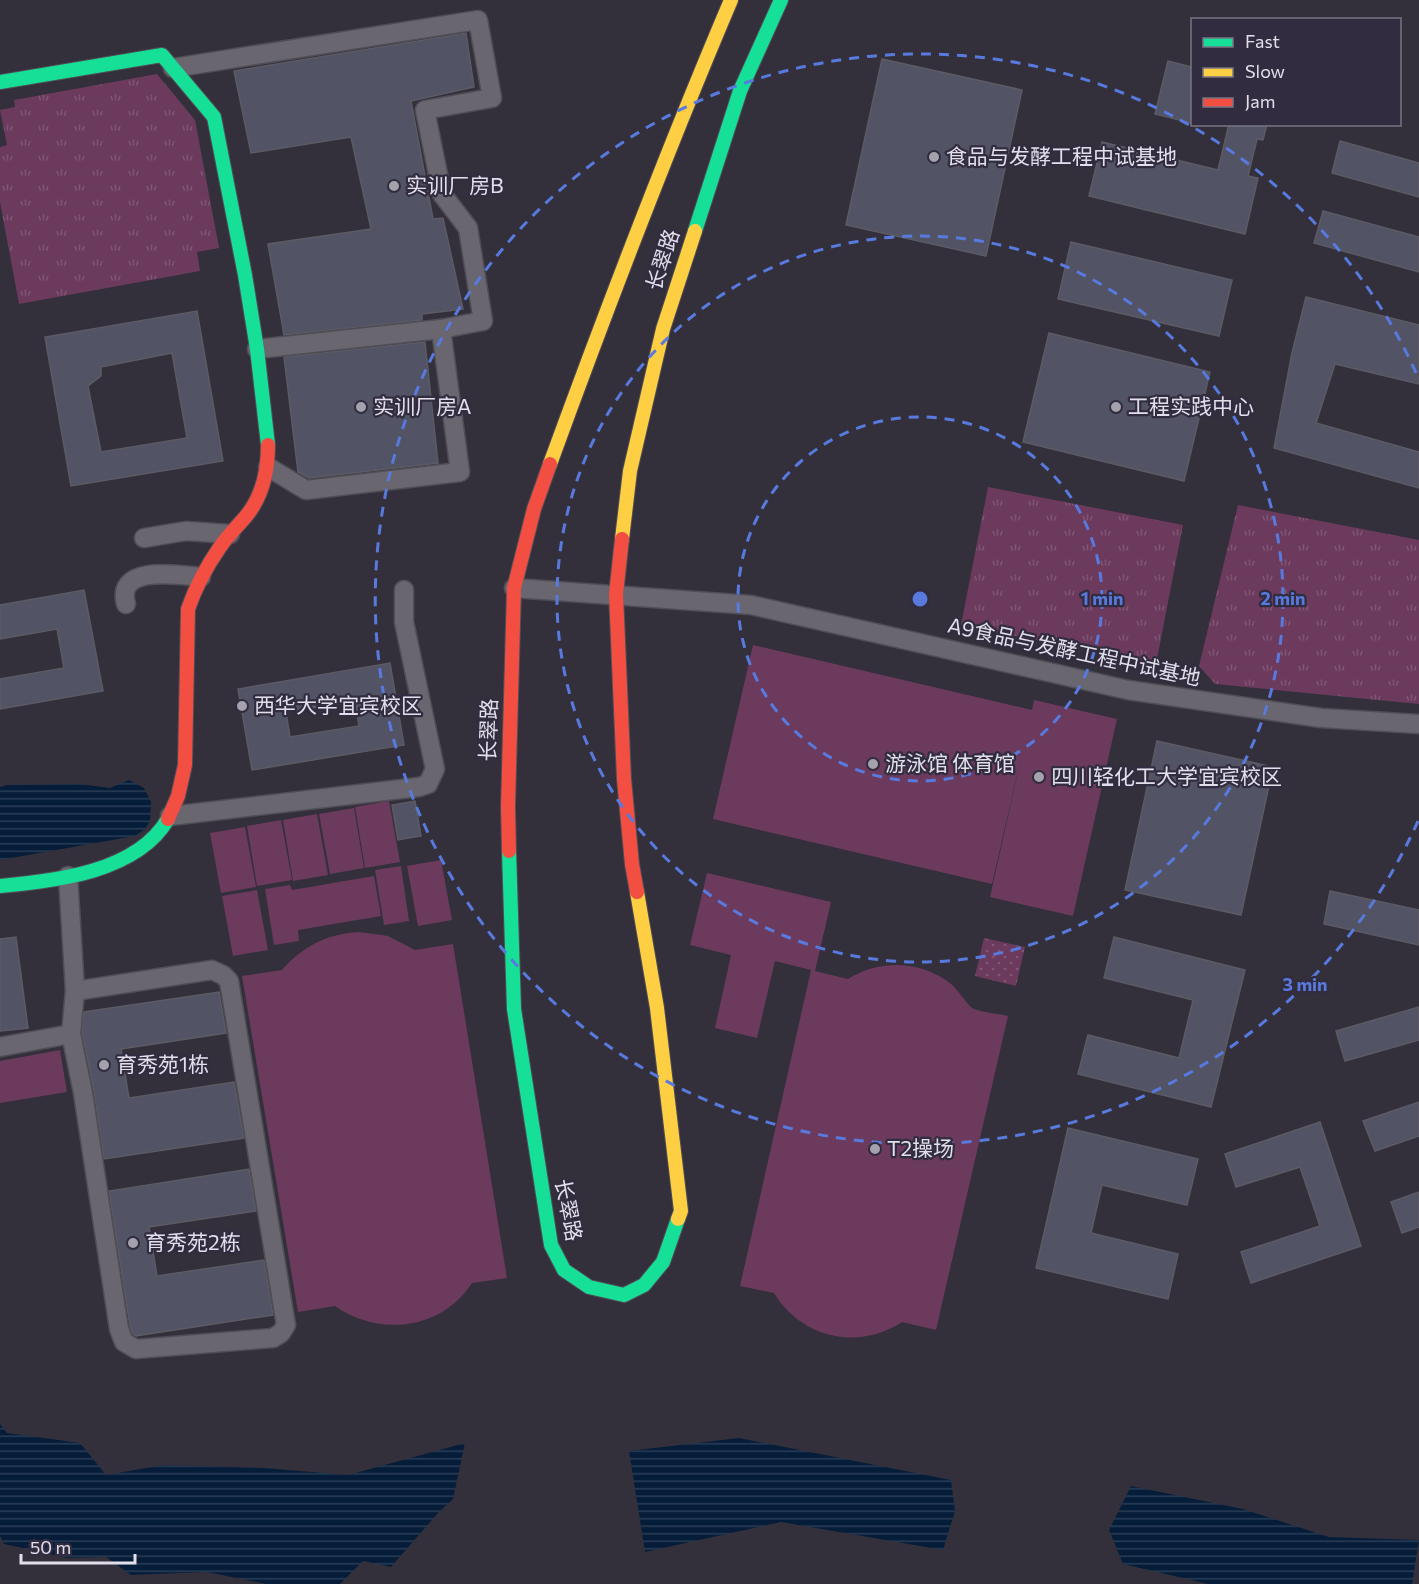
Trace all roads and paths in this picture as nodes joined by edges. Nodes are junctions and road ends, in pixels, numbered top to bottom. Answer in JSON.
{"nodes":[{"id":1,"x":731,"y":0,"type":"edge"},
{"id":2,"x":780,"y":0,"type":"edge"},
{"id":3,"x":173,"y":68,"type":"junction"},
{"id":4,"x":0,"y":82,"type":"edge"},
{"id":5,"x":441,"y":329,"type":"junction"},
{"id":6,"x":257,"y":349,"type":"junction"},
{"id":7,"x":268,"y":467,"type":"junction"},
{"id":8,"x":230,"y":534,"type":"junction"},
{"id":9,"x":144,"y":538,"type":"dead end"},
{"id":10,"x":201,"y":577,"type":"junction"},
{"id":11,"x":514,"y":588,"type":"junction"},
{"id":12,"x":404,"y":590,"type":"dead end"},
{"id":13,"x":616,"y":594,"type":"junction"},
{"id":14,"x":126,"y":604,"type":"dead end"},
{"id":15,"x":1419,"y":724,"type":"edge"},
{"id":16,"x":170,"y":816,"type":"junction"},
{"id":17,"x":68,"y":876,"type":"junction"},
{"id":18,"x":0,"y":885,"type":"edge"},
{"id":19,"x":75,"y":991,"type":"junction"},
{"id":20,"x":71,"y":1034,"type":"junction"},
{"id":21,"x":0,"y":1047,"type":"edge"}],
"edges":[{"from":1,"to":11,"type":"main road","name":"长翠路"},
{"from":2,"to":13,"type":"main road","name":"长翠路"},
{"from":3,"to":4,"type":"main road"},
{"from":3,"to":5,"type":"street"},
{"from":3,"to":6,"type":"main road"},
{"from":5,"to":6,"type":"street"},
{"from":5,"to":7,"type":"street"},
{"from":6,"to":7,"type":"main road"},
{"from":7,"to":8,"type":"main road"},
{"from":8,"to":9,"type":"street"},
{"from":8,"to":10,"type":"main road"},
{"from":10,"to":14,"type":"street"},
{"from":10,"to":16,"type":"main road"},
{"from":11,"to":13,"type":"street","name":"A9食品与发酵工程中试基地"},
{"from":11,"to":13,"type":"main road","name":"长翠路"},
{"from":12,"to":16,"type":"street"},
{"from":13,"to":15,"type":"street","name":"A9食品与发酵工程中试基地"},
{"from":16,"to":17,"type":"main road"},
{"from":17,"to":18,"type":"main road"},
{"from":17,"to":19,"type":"street"},
{"from":19,"to":20,"type":"street"},
{"from":19,"to":20,"type":"street"},
{"from":20,"to":21,"type":"street"}]}
